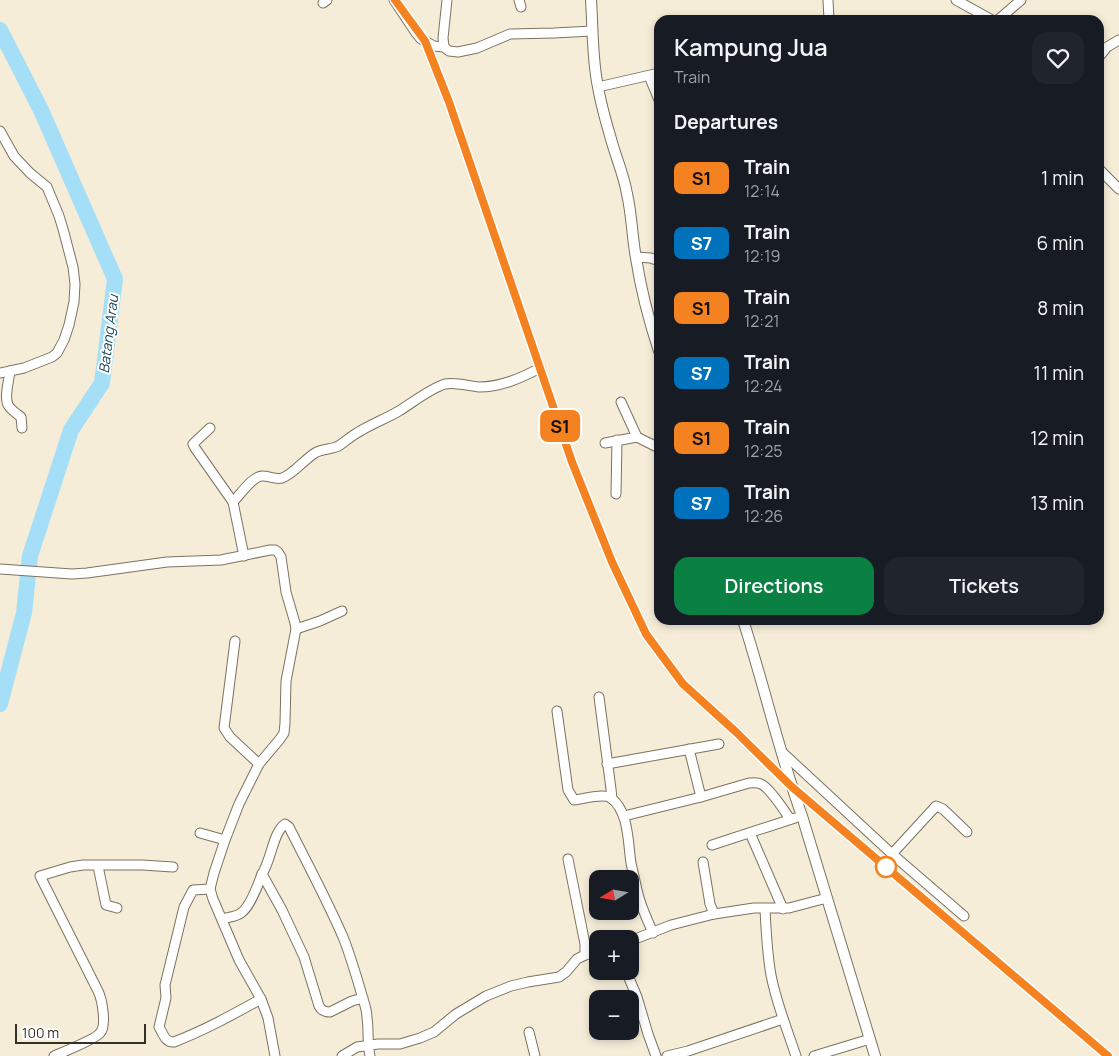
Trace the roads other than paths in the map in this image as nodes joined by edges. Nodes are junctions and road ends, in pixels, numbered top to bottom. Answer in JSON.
{"nodes":[{"id":1,"x":394,"y":0,"type":"edge"},
{"id":2,"x":447,"y":0,"type":"edge"},
{"id":3,"x":591,"y":0,"type":"edge"},
{"id":4,"x":828,"y":0,"type":"edge"},
{"id":5,"x":956,"y":0,"type":"edge"},
{"id":6,"x":1022,"y":0,"type":"edge"},
{"id":7,"x":829,"y":15,"type":"edge"},
{"id":8,"x":983,"y":15,"type":"edge"},
{"id":9,"x":1004,"y":15,"type":"edge"},
{"id":10,"x":592,"y":31,"type":"junction"},
{"id":11,"x":1119,"y":40,"type":"edge"},
{"id":12,"x":444,"y":47,"type":"junction"},
{"id":13,"x":1104,"y":51,"type":"edge"},
{"id":14,"x":654,"y":74,"type":"edge"},
{"id":15,"x":649,"y":76,"type":"junction"},
{"id":16,"x":598,"y":87,"type":"junction"},
{"id":17,"x":654,"y":88,"type":"edge"},
{"id":18,"x":0,"y":131,"type":"edge"},
{"id":19,"x":1104,"y":173,"type":"edge"},
{"id":20,"x":1119,"y":189,"type":"edge"},
{"id":21,"x":636,"y":257,"type":"junction"},
{"id":22,"x":654,"y":259,"type":"edge"},
{"id":23,"x":654,"y":334,"type":"edge"},
{"id":24,"x":540,"y":368,"type":"dead end"},
{"id":25,"x":10,"y":371,"type":"junction"},
{"id":26,"x":0,"y":373,"type":"edge"},
{"id":27,"x":621,"y":402,"type":"dead end"},
{"id":28,"x":22,"y":428,"type":"dead end"},
{"id":29,"x":210,"y":428,"type":"dead end"},
{"id":30,"x":637,"y":437,"type":"junction"},
{"id":31,"x":618,"y":440,"type":"junction"},
{"id":32,"x":605,"y":442,"type":"dead end"},
{"id":33,"x":654,"y":446,"type":"edge"},
{"id":34,"x":616,"y":494,"type":"dead end"},
{"id":35,"x":233,"y":502,"type":"junction"},
{"id":36,"x":244,"y":556,"type":"junction"},
{"id":37,"x":0,"y":569,"type":"edge"},
{"id":38,"x":342,"y":611,"type":"dead end"},
{"id":39,"x":745,"y":625,"type":"edge"},
{"id":40,"x":296,"y":629,"type":"junction"},
{"id":41,"x":236,"y":640,"type":"dead end"},
{"id":42,"x":599,"y":697,"type":"dead end"},
{"id":43,"x":557,"y":711,"type":"dead end"},
{"id":44,"x":719,"y":744,"type":"dead end"},
{"id":45,"x":689,"y":749,"type":"junction"},
{"id":46,"x":782,"y":752,"type":"junction"},
{"id":47,"x":259,"y":764,"type":"junction"},
{"id":48,"x":607,"y":764,"type":"junction"},
{"id":49,"x":700,"y":797,"type":"junction"},
{"id":50,"x":612,"y":799,"type":"junction"},
{"id":51,"x":624,"y":816,"type":"junction"},
{"id":52,"x":802,"y":816,"type":"junction"},
{"id":53,"x":790,"y":819,"type":"junction"},
{"id":54,"x":967,"y":832,"type":"dead end"},
{"id":55,"x":200,"y":833,"type":"dead end"},
{"id":56,"x":750,"y":833,"type":"junction"},
{"id":57,"x":225,"y":840,"type":"junction"},
{"id":58,"x":712,"y":846,"type":"dead end"},
{"id":59,"x":892,"y":854,"type":"junction"},
{"id":60,"x":568,"y":859,"type":"dead end"},
{"id":61,"x":702,"y":862,"type":"dead end"},
{"id":62,"x":98,"y":866,"type":"junction"},
{"id":63,"x":173,"y":867,"type":"dead end"},
{"id":64,"x":262,"y":874,"type":"junction"},
{"id":65,"x":210,"y":889,"type":"junction"},
{"id":66,"x":827,"y":898,"type":"junction"},
{"id":67,"x":117,"y":908,"type":"dead end"},
{"id":68,"x":765,"y":909,"type":"junction"},
{"id":69,"x":783,"y":909,"type":"junction"},
{"id":70,"x":714,"y":914,"type":"junction"},
{"id":71,"x":964,"y":916,"type":"dead end"},
{"id":72,"x":222,"y":919,"type":"junction"},
{"id":73,"x":653,"y":933,"type":"junction"},
{"id":74,"x":639,"y":938,"type":"edge"},
{"id":75,"x":589,"y":954,"type":"edge"},
{"id":76,"x":585,"y":955,"type":"junction"},
{"id":77,"x":630,"y":980,"type":"edge"},
{"id":78,"x":363,"y":998,"type":"junction"},
{"id":79,"x":261,"y":999,"type":"junction"},
{"id":80,"x":783,"y":1019,"type":"junction"},
{"id":81,"x":529,"y":1032,"type":"dead end"},
{"id":82,"x":870,"y":1038,"type":"junction"},
{"id":83,"x":368,"y":1046,"type":"junction"},
{"id":84,"x":689,"y":1054,"type":"edge"},
{"id":85,"x":54,"y":1056,"type":"edge"},
{"id":86,"x":275,"y":1056,"type":"edge"},
{"id":87,"x":342,"y":1056,"type":"edge"},
{"id":88,"x":370,"y":1056,"type":"edge"},
{"id":89,"x":535,"y":1056,"type":"edge"},
{"id":90,"x":656,"y":1056,"type":"edge"},
{"id":91,"x":667,"y":1056,"type":"edge"},
{"id":92,"x":796,"y":1056,"type":"edge"},
{"id":93,"x":814,"y":1056,"type":"edge"},
{"id":94,"x":875,"y":1056,"type":"edge"}],
"edges":[{"from":1,"to":12,"type":"street"},
{"from":2,"to":12,"type":"street"},
{"from":3,"to":10,"type":"street"},
{"from":4,"to":7,"type":"street"},
{"from":5,"to":8,"type":"street"},
{"from":6,"to":9,"type":"street"},
{"from":10,"to":12,"type":"street"},
{"from":10,"to":16,"type":"street"},
{"from":11,"to":13,"type":"street"},
{"from":14,"to":15,"type":"street"},
{"from":15,"to":16,"type":"street"},
{"from":15,"to":17,"type":"street"},
{"from":16,"to":21,"type":"street"},
{"from":18,"to":25,"type":"street"},
{"from":19,"to":20,"type":"street"},
{"from":21,"to":22,"type":"street"},
{"from":21,"to":23,"type":"street"},
{"from":24,"to":35,"type":"street"},
{"from":25,"to":26,"type":"street"},
{"from":25,"to":28,"type":"street"},
{"from":27,"to":30,"type":"street"},
{"from":29,"to":35,"type":"street"},
{"from":30,"to":31,"type":"street"},
{"from":30,"to":33,"type":"street"},
{"from":31,"to":32,"type":"street"},
{"from":31,"to":34,"type":"street"},
{"from":35,"to":36,"type":"street"},
{"from":36,"to":37,"type":"street"},
{"from":36,"to":40,"type":"street"},
{"from":38,"to":40,"type":"street"},
{"from":39,"to":46,"type":"street"},
{"from":40,"to":47,"type":"street"},
{"from":41,"to":47,"type":"street"},
{"from":42,"to":48,"type":"street"},
{"from":43,"to":50,"type":"street"},
{"from":44,"to":45,"type":"street"},
{"from":45,"to":48,"type":"street"},
{"from":45,"to":49,"type":"street"},
{"from":46,"to":52,"type":"street"},
{"from":46,"to":59,"type":"street"},
{"from":47,"to":57,"type":"street"},
{"from":48,"to":50,"type":"street"},
{"from":49,"to":51,"type":"street"},
{"from":49,"to":53,"type":"street"},
{"from":50,"to":51,"type":"street"},
{"from":51,"to":73,"type":"street"},
{"from":52,"to":53,"type":"street"},
{"from":52,"to":66,"type":"street"},
{"from":53,"to":56,"type":"street"},
{"from":54,"to":59,"type":"street"},
{"from":55,"to":57,"type":"street"},
{"from":56,"to":58,"type":"street"},
{"from":56,"to":69,"type":"street"},
{"from":57,"to":65,"type":"street"},
{"from":59,"to":71,"type":"street"},
{"from":60,"to":76,"type":"street"},
{"from":61,"to":70,"type":"street"},
{"from":62,"to":63,"type":"street"},
{"from":62,"to":67,"type":"street"},
{"from":62,"to":85,"type":"street"},
{"from":64,"to":72,"type":"street"},
{"from":64,"to":78,"type":"street"},
{"from":64,"to":78,"type":"street"},
{"from":65,"to":72,"type":"street"},
{"from":65,"to":79,"type":"street"},
{"from":66,"to":69,"type":"street"},
{"from":66,"to":82,"type":"street"},
{"from":68,"to":69,"type":"street"},
{"from":68,"to":70,"type":"street"},
{"from":68,"to":80,"type":"street"},
{"from":70,"to":73,"type":"street"},
{"from":72,"to":79,"type":"street"},
{"from":73,"to":74,"type":"street"},
{"from":75,"to":76,"type":"street"},
{"from":76,"to":83,"type":"street"},
{"from":77,"to":90,"type":"street"},
{"from":78,"to":83,"type":"street"},
{"from":79,"to":86,"type":"street"},
{"from":80,"to":84,"type":"street"},
{"from":80,"to":92,"type":"street"},
{"from":81,"to":89,"type":"street"},
{"from":82,"to":93,"type":"street"},
{"from":82,"to":94,"type":"street"},
{"from":83,"to":87,"type":"street"},
{"from":83,"to":88,"type":"street"},
{"from":84,"to":91,"type":"street"}]}
